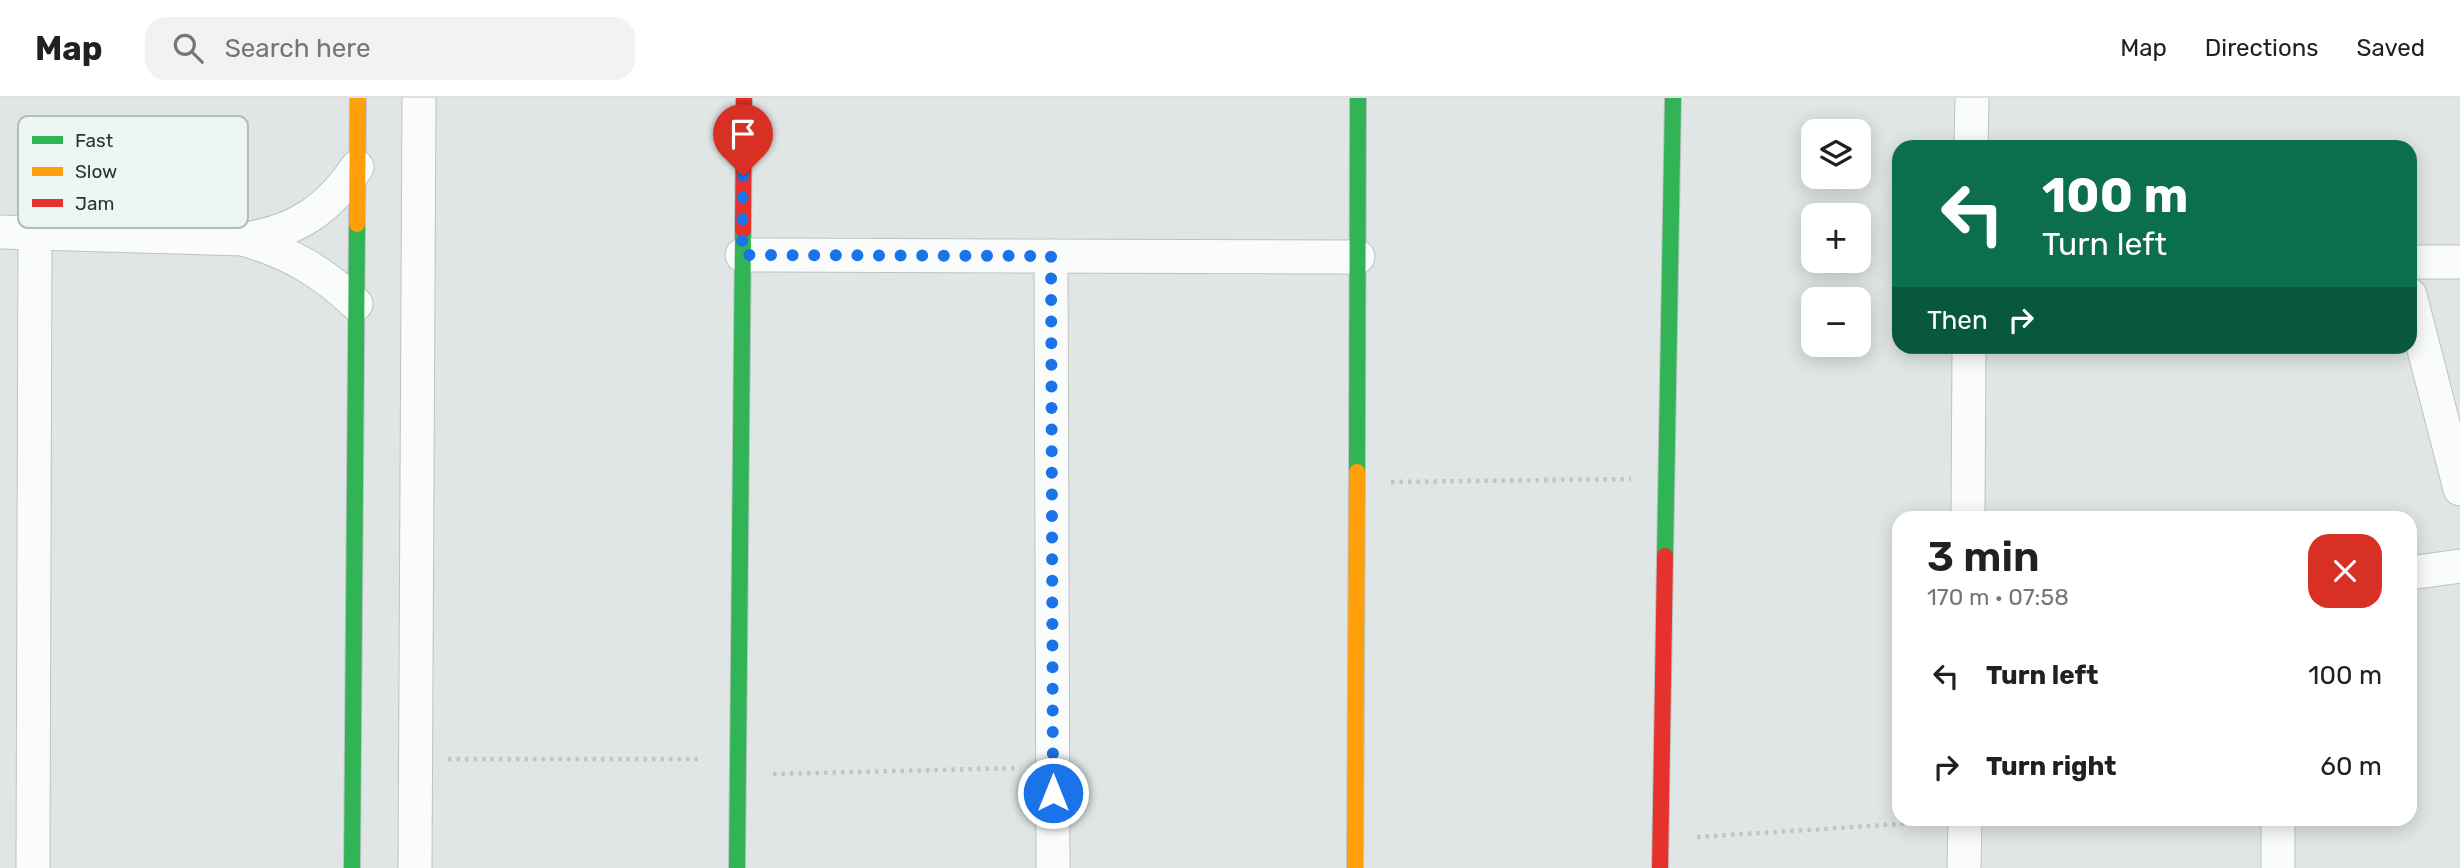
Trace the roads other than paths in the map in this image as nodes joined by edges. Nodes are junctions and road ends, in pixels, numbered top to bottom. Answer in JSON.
{"nodes":[{"id":1,"x":358,"y":98,"type":"edge"},
{"id":2,"x":419,"y":98,"type":"edge"},
{"id":3,"x":744,"y":98,"type":"edge"},
{"id":4,"x":1358,"y":98,"type":"edge"},
{"id":5,"x":1674,"y":98,"type":"edge"},
{"id":6,"x":1972,"y":98,"type":"edge"},
{"id":7,"x":1971,"y":140,"type":"edge"},
{"id":8,"x":357,"y":167,"type":"junction"},
{"id":9,"x":0,"y":232,"type":"edge"},
{"id":10,"x":35,"y":233,"type":"junction"},
{"id":11,"x":244,"y":239,"type":"junction"},
{"id":12,"x":742,"y":255,"type":"junction"},
{"id":13,"x":1051,"y":256,"type":"junction"},
{"id":14,"x":1357,"y":257,"type":"junction"},
{"id":15,"x":2417,"y":262,"type":"edge"},
{"id":16,"x":2460,"y":262,"type":"edge"},
{"id":17,"x":356,"y":304,"type":"junction"},
{"id":18,"x":2417,"y":323,"type":"edge"},
{"id":19,"x":1969,"y":354,"type":"edge"},
{"id":20,"x":2460,"y":489,"type":"edge"},
{"id":21,"x":1968,"y":511,"type":"edge"},
{"id":22,"x":2460,"y":566,"type":"edge"},
{"id":23,"x":2417,"y":572,"type":"edge"},
{"id":24,"x":1965,"y":826,"type":"edge"},
{"id":25,"x":2278,"y":826,"type":"edge"},
{"id":26,"x":33,"y":868,"type":"edge"},
{"id":27,"x":352,"y":868,"type":"edge"},
{"id":28,"x":415,"y":868,"type":"edge"},
{"id":29,"x":737,"y":868,"type":"edge"},
{"id":30,"x":1053,"y":868,"type":"edge"},
{"id":31,"x":1355,"y":868,"type":"edge"},
{"id":32,"x":1660,"y":868,"type":"edge"},
{"id":33,"x":1964,"y":868,"type":"edge"},
{"id":34,"x":2278,"y":868,"type":"edge"}],
"edges":[{"from":1,"to":8,"type":"street"},
{"from":2,"to":28,"type":"street"},
{"from":3,"to":12,"type":"street"},
{"from":4,"to":14,"type":"street"},
{"from":5,"to":32,"type":"street"},
{"from":6,"to":7,"type":"street"},
{"from":8,"to":11,"type":"street"},
{"from":8,"to":17,"type":"street"},
{"from":9,"to":10,"type":"street"},
{"from":10,"to":11,"type":"street"},
{"from":10,"to":26,"type":"street"},
{"from":11,"to":17,"type":"street"},
{"from":12,"to":13,"type":"street"},
{"from":12,"to":29,"type":"street"},
{"from":13,"to":14,"type":"street"},
{"from":13,"to":30,"type":"street"},
{"from":14,"to":31,"type":"street"},
{"from":15,"to":16,"type":"street"},
{"from":17,"to":27,"type":"street"},
{"from":18,"to":20,"type":"street"},
{"from":19,"to":21,"type":"street"},
{"from":22,"to":23,"type":"street"},
{"from":24,"to":33,"type":"street"},
{"from":25,"to":34,"type":"street"}]}
